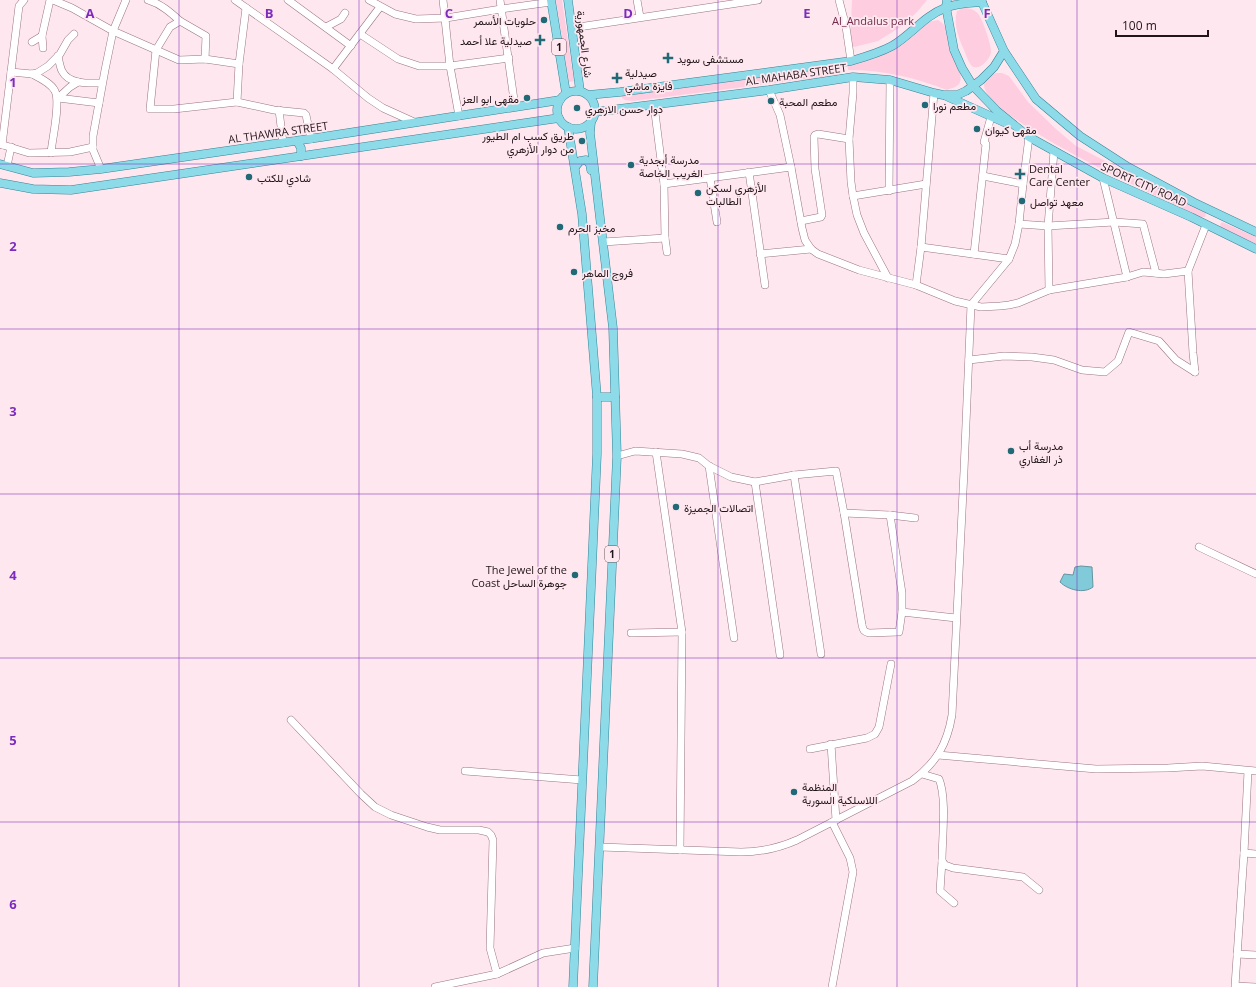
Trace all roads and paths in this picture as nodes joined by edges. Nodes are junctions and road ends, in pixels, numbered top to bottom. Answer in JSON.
{"nodes":[{"id":1,"x":24,"y":0,"type":"edge"},
{"id":2,"x":50,"y":0,"type":"edge"},
{"id":3,"x":54,"y":0,"type":"edge"},
{"id":4,"x":126,"y":0,"type":"edge"},
{"id":5,"x":148,"y":0,"type":"edge"},
{"id":6,"x":235,"y":0,"type":"edge"},
{"id":7,"x":288,"y":0,"type":"edge"},
{"id":8,"x":369,"y":0,"type":"edge"},
{"id":9,"x":443,"y":0,"type":"edge"},
{"id":10,"x":500,"y":0,"type":"edge"},
{"id":11,"x":568,"y":0,"type":"edge"},
{"id":12,"x":637,"y":0,"type":"edge"},
{"id":13,"x":758,"y":0,"type":"edge"},
{"id":14,"x":839,"y":0,"type":"edge"},
{"id":15,"x":551,"y":1,"type":"edge"},
{"id":16,"x":982,"y":1,"type":"edge"},
{"id":17,"x":946,"y":4,"type":"edge"},
{"id":18,"x":380,"y":7,"type":"junction"},
{"id":19,"x":246,"y":8,"type":"junction"},
{"id":20,"x":501,"y":9,"type":"junction"},
{"id":21,"x":345,"y":13,"type":"dead end"},
{"id":22,"x":640,"y":17,"type":"junction"},
{"id":23,"x":446,"y":18,"type":"junction"},
{"id":24,"x":180,"y":21,"type":"junction"},
{"id":25,"x":326,"y":27,"type":"junction"},
{"id":26,"x":572,"y":28,"type":"junction"},
{"id":27,"x":113,"y":32,"type":"junction"},
{"id":28,"x":74,"y":34,"type":"dead end"},
{"id":29,"x":360,"y":34,"type":"junction"},
{"id":30,"x":42,"y":36,"type":"junction"},
{"id":31,"x":32,"y":42,"type":"dead end"},
{"id":32,"x":351,"y":46,"type":"junction"},
{"id":33,"x":43,"y":48,"type":"dead end"},
{"id":34,"x":156,"y":50,"type":"junction"},
{"id":35,"x":1004,"y":51,"type":"junction"},
{"id":36,"x":58,"y":56,"type":"junction"},
{"id":37,"x":509,"y":58,"type":"junction"},
{"id":38,"x":204,"y":59,"type":"junction"},
{"id":39,"x":851,"y":61,"type":"junction"},
{"id":40,"x":239,"y":64,"type":"junction"},
{"id":41,"x":839,"y":64,"type":"junction"},
{"id":42,"x":450,"y":66,"type":"junction"},
{"id":43,"x":333,"y":69,"type":"junction"},
{"id":44,"x":11,"y":72,"type":"junction"},
{"id":45,"x":32,"y":74,"type":"junction"},
{"id":46,"x":853,"y":77,"type":"junction"},
{"id":47,"x":841,"y":78,"type":"junction"},
{"id":48,"x":890,"y":80,"type":"junction"},
{"id":49,"x":78,"y":82,"type":"junction"},
{"id":50,"x":102,"y":83,"type":"junction"},
{"id":51,"x":973,"y":86,"type":"junction"},
{"id":52,"x":769,"y":90,"type":"junction"},
{"id":53,"x":580,"y":91,"type":"junction"},
{"id":54,"x":620,"y":92,"type":"junction"},
{"id":55,"x":566,"y":93,"type":"junction"},
{"id":56,"x":934,"y":93,"type":"junction"},
{"id":57,"x":588,"y":94,"type":"junction"},
{"id":58,"x":944,"y":95,"type":"junction"},
{"id":59,"x":58,"y":98,"type":"junction"},
{"id":60,"x":560,"y":100,"type":"junction"},
{"id":61,"x":237,"y":102,"type":"junction"},
{"id":62,"x":99,"y":103,"type":"junction"},
{"id":63,"x":654,"y":105,"type":"junction"},
{"id":64,"x":516,"y":107,"type":"junction"},
{"id":65,"x":622,"y":109,"type":"junction"},
{"id":66,"x":279,"y":110,"type":"junction"},
{"id":67,"x":595,"y":112,"type":"junction"},
{"id":68,"x":459,"y":116,"type":"junction"},
{"id":69,"x":991,"y":117,"type":"junction"},
{"id":70,"x":559,"y":118,"type":"junction"},
{"id":71,"x":414,"y":122,"type":"junction"},
{"id":72,"x":591,"y":122,"type":"junction"},
{"id":73,"x":568,"y":127,"type":"junction"},
{"id":74,"x":1018,"y":128,"type":"junction"},
{"id":75,"x":322,"y":137,"type":"junction"},
{"id":76,"x":1029,"y":137,"type":"junction"},
{"id":77,"x":311,"y":139,"type":"junction"},
{"id":78,"x":849,"y":139,"type":"junction"},
{"id":79,"x":297,"y":141,"type":"junction"},
{"id":80,"x":283,"y":143,"type":"junction"},
{"id":81,"x":1,"y":144,"type":"edge"},
{"id":82,"x":11,"y":147,"type":"junction"},
{"id":83,"x":93,"y":147,"type":"junction"},
{"id":84,"x":1054,"y":151,"type":"junction"},
{"id":85,"x":326,"y":152,"type":"junction"},
{"id":86,"x":51,"y":153,"type":"junction"},
{"id":87,"x":301,"y":156,"type":"junction"},
{"id":88,"x":4,"y":165,"type":"edge"},
{"id":89,"x":575,"y":167,"type":"junction"},
{"id":90,"x":791,"y":167,"type":"junction"},
{"id":91,"x":101,"y":169,"type":"junction"},
{"id":92,"x":749,"y":172,"type":"junction"},
{"id":93,"x":983,"y":176,"type":"junction"},
{"id":94,"x":710,"y":178,"type":"junction"},
{"id":95,"x":1104,"y":178,"type":"junction"},
{"id":96,"x":0,"y":183,"type":"edge"},
{"id":97,"x":664,"y":184,"type":"junction"},
{"id":98,"x":926,"y":184,"type":"junction"},
{"id":99,"x":1023,"y":184,"type":"junction"},
{"id":100,"x":596,"y":190,"type":"junction"},
{"id":101,"x":889,"y":191,"type":"junction"},
{"id":102,"x":853,"y":196,"type":"junction"},
{"id":103,"x":801,"y":221,"type":"junction"},
{"id":104,"x":717,"y":222,"type":"dead end"},
{"id":105,"x":1114,"y":222,"type":"junction"},
{"id":106,"x":1019,"y":224,"type":"junction"},
{"id":107,"x":1206,"y":225,"type":"junction"},
{"id":108,"x":1048,"y":226,"type":"junction"},
{"id":109,"x":1256,"y":232,"type":"edge"},
{"id":110,"x":665,"y":238,"type":"junction"},
{"id":111,"x":603,"y":242,"type":"junction"},
{"id":112,"x":921,"y":247,"type":"junction"},
{"id":113,"x":811,"y":249,"type":"junction"},
{"id":114,"x":1256,"y":249,"type":"edge"},
{"id":115,"x":667,"y":252,"type":"dead end"},
{"id":116,"x":760,"y":254,"type":"junction"},
{"id":117,"x":974,"y":254,"type":"junction"},
{"id":118,"x":1009,"y":259,"type":"junction"},
{"id":119,"x":1188,"y":271,"type":"junction"},
{"id":120,"x":1156,"y":274,"type":"junction"},
{"id":121,"x":1127,"y":277,"type":"junction"},
{"id":122,"x":888,"y":278,"type":"junction"},
{"id":123,"x":765,"y":285,"type":"dead end"},
{"id":124,"x":916,"y":285,"type":"junction"},
{"id":125,"x":1049,"y":290,"type":"junction"},
{"id":126,"x":971,"y":305,"type":"junction"},
{"id":127,"x":969,"y":360,"type":"junction"},
{"id":128,"x":596,"y":397,"type":"junction"},
{"id":129,"x":615,"y":397,"type":"junction"},
{"id":130,"x":656,"y":452,"type":"junction"},
{"id":131,"x":617,"y":456,"type":"junction"},
{"id":132,"x":709,"y":466,"type":"junction"},
{"id":133,"x":794,"y":475,"type":"junction"},
{"id":134,"x":755,"y":482,"type":"junction"},
{"id":135,"x":844,"y":513,"type":"junction"},
{"id":136,"x":890,"y":515,"type":"junction"},
{"id":137,"x":915,"y":518,"type":"dead end"},
{"id":138,"x":1200,"y":547,"type":"dead end"},
{"id":139,"x":1256,"y":574,"type":"edge"},
{"id":140,"x":902,"y":612,"type":"junction"},
{"id":141,"x":956,"y":618,"type":"junction"},
{"id":142,"x":682,"y":632,"type":"junction"},
{"id":143,"x":631,"y":633,"type":"dead end"},
{"id":144,"x":734,"y":638,"type":"dead end"},
{"id":145,"x":821,"y":654,"type":"dead end"},
{"id":146,"x":780,"y":655,"type":"dead end"},
{"id":147,"x":891,"y":664,"type":"dead end"},
{"id":148,"x":291,"y":720,"type":"dead end"},
{"id":149,"x":831,"y":744,"type":"junction"},
{"id":150,"x":810,"y":749,"type":"dead end"},
{"id":151,"x":938,"y":755,"type":"junction"},
{"id":152,"x":465,"y":771,"type":"dead end"},
{"id":153,"x":1248,"y":771,"type":"junction"},
{"id":154,"x":1256,"y":772,"type":"edge"},
{"id":155,"x":922,"y":774,"type":"junction"},
{"id":156,"x":582,"y":780,"type":"junction"},
{"id":157,"x":834,"y":821,"type":"junction"},
{"id":158,"x":600,"y":847,"type":"junction"},
{"id":159,"x":680,"y":850,"type":"junction"},
{"id":160,"x":1244,"y":853,"type":"junction"},
{"id":161,"x":1256,"y":854,"type":"edge"},
{"id":162,"x":942,"y":861,"type":"junction"},
{"id":163,"x":1039,"y":890,"type":"dead end"},
{"id":164,"x":954,"y":903,"type":"dead end"},
{"id":165,"x":575,"y":948,"type":"junction"},
{"id":166,"x":1238,"y":954,"type":"junction"},
{"id":167,"x":1256,"y":955,"type":"edge"},
{"id":168,"x":497,"y":974,"type":"junction"},
{"id":169,"x":434,"y":987,"type":"edge"},
{"id":170,"x":573,"y":987,"type":"edge"},
{"id":171,"x":593,"y":987,"type":"edge"},
{"id":172,"x":832,"y":987,"type":"edge"},
{"id":173,"x":1256,"y":987,"type":"edge"}],
"edges":[{"from":1,"to":44,"type":"street"},
{"from":2,"to":30,"type":"street"},
{"from":3,"to":27,"type":"street"},
{"from":4,"to":27,"type":"street"},
{"from":5,"to":24,"type":"street"},
{"from":6,"to":19,"type":"street"},
{"from":7,"to":25,"type":"street"},
{"from":8,"to":18,"type":"street"},
{"from":9,"to":23,"type":"street"},
{"from":10,"to":20,"type":"street"},
{"from":11,"to":26,"type":"main road","name":"شارع الجمهورية","number":"1"},
{"from":12,"to":22,"type":"street"},
{"from":13,"to":22,"type":"street"},
{"from":14,"to":39,"type":"street"},
{"from":15,"to":20,"type":"street"},
{"from":15,"to":55,"type":"main road","number":"1"},
{"from":16,"to":17,"type":"main road","name":"AL MAHABA STREET"},
{"from":16,"to":35,"type":"main road","name":"SPORT CITY ROAD"},
{"from":17,"to":39,"type":"main road","name":"AL MAHABA STREET"},
{"from":17,"to":51,"type":"main road","name":"SPORT CITY ROAD"},
{"from":18,"to":23,"type":"street"},
{"from":18,"to":29,"type":"street"},
{"from":19,"to":40,"type":"street"},
{"from":19,"to":43,"type":"street"},
{"from":20,"to":23,"type":"street"},
{"from":20,"to":37,"type":"street"},
{"from":21,"to":25,"type":"street"},
{"from":22,"to":26,"type":"street"},
{"from":23,"to":42,"type":"street"},
{"from":24,"to":34,"type":"street"},
{"from":24,"to":38,"type":"street"},
{"from":25,"to":32,"type":"street"},
{"from":26,"to":53,"type":"main road","name":"شارع الجمهورية","number":"1"},
{"from":27,"to":34,"type":"street"},
{"from":27,"to":50,"type":"street"},
{"from":28,"to":36,"type":"street"},
{"from":29,"to":32,"type":"street"},
{"from":29,"to":42,"type":"street"},
{"from":30,"to":31,"type":"street"},
{"from":30,"to":33,"type":"street"},
{"from":32,"to":43,"type":"street"},
{"from":34,"to":38,"type":"street"},
{"from":34,"to":61,"type":"street"},
{"from":35,"to":51,"type":"main road","name":"AL MAHABA STREET"},
{"from":35,"to":109,"type":"main road","name":"SPORT CITY ROAD"},
{"from":36,"to":45,"type":"street"},
{"from":36,"to":49,"type":"street"},
{"from":37,"to":42,"type":"street"},
{"from":37,"to":64,"type":"street"},
{"from":38,"to":40,"type":"street"},
{"from":39,"to":41,"type":"main road","name":"AL MAHABA STREET"},
{"from":40,"to":61,"type":"street"},
{"from":41,"to":47,"type":"main road"},
{"from":41,"to":54,"type":"main road","name":"AL MAHABA STREET"},
{"from":42,"to":68,"type":"street"},
{"from":43,"to":71,"type":"street"},
{"from":44,"to":45,"type":"street"},
{"from":44,"to":81,"type":"street"},
{"from":45,"to":59,"type":"street"},
{"from":46,"to":47,"type":"main road","name":"AL MAHABA STREET"},
{"from":46,"to":48,"type":"main road","name":"AL MAHABA STREET"},
{"from":46,"to":78,"type":"street"},
{"from":47,"to":52,"type":"main road","name":"AL MAHABA STREET"},
{"from":48,"to":56,"type":"main road","name":"AL MAHABA STREET"},
{"from":48,"to":101,"type":"street"},
{"from":49,"to":50,"type":"street"},
{"from":49,"to":59,"type":"street"},
{"from":50,"to":62,"type":"street"},
{"from":51,"to":58,"type":"main road","name":"AL MAHABA STREET"},
{"from":51,"to":74,"type":"main road","name":"SPORT CITY ROAD"},
{"from":52,"to":63,"type":"main road","name":"AL MAHABA STREET"},
{"from":52,"to":90,"type":"street"},
{"from":53,"to":55,"type":"main road"},
{"from":53,"to":57,"type":"main road"},
{"from":54,"to":57,"type":"main road","name":"AL MAHABA STREET"},
{"from":54,"to":65,"type":"main road"},
{"from":55,"to":60,"type":"main road"},
{"from":56,"to":58,"type":"main road","name":"AL MAHABA STREET"},
{"from":56,"to":98,"type":"street"},
{"from":57,"to":67,"type":"main road"},
{"from":58,"to":69,"type":"main road"},
{"from":59,"to":62,"type":"street"},
{"from":59,"to":86,"type":"street"},
{"from":60,"to":64,"type":"main road","name":"AL THAWRA STREET"},
{"from":60,"to":70,"type":"main road"},
{"from":61,"to":66,"type":"street"},
{"from":62,"to":83,"type":"street"},
{"from":63,"to":65,"type":"main road","name":"AL MAHABA STREET"},
{"from":63,"to":97,"type":"street"},
{"from":64,"to":68,"type":"main road","name":"AL THAWRA STREET"},
{"from":65,"to":67,"type":"main road","name":"AL MAHABA STREET"},
{"from":66,"to":77,"type":"street"},
{"from":66,"to":80,"type":"street"},
{"from":67,"to":72,"type":"main road"},
{"from":68,"to":71,"type":"main road","name":"AL THAWRA STREET"},
{"from":69,"to":74,"type":"main road"},
{"from":69,"to":93,"type":"street"},
{"from":70,"to":73,"type":"main road"},
{"from":70,"to":85,"type":"main road"},
{"from":71,"to":75,"type":"main road","name":"AL THAWRA STREET"},
{"from":72,"to":73,"type":"main road"},
{"from":72,"to":100,"type":"main road","number":"1"},
{"from":73,"to":89,"type":"main road","number":"1"},
{"from":74,"to":76,"type":"main road","name":"SPORT CITY ROAD"},
{"from":75,"to":77,"type":"main road","name":"AL THAWRA STREET"},
{"from":75,"to":85,"type":"main road"},
{"from":76,"to":84,"type":"main road","name":"SPORT CITY ROAD"},
{"from":76,"to":99,"type":"street"},
{"from":77,"to":79,"type":"main road","name":"AL THAWRA STREET"},
{"from":78,"to":102,"type":"street"},
{"from":78,"to":103,"type":"street"},
{"from":79,"to":80,"type":"main road","name":"AL THAWRA STREET"},
{"from":79,"to":87,"type":"main road"},
{"from":80,"to":91,"type":"main road","name":"AL THAWRA STREET"},
{"from":81,"to":82,"type":"street"},
{"from":82,"to":86,"type":"street"},
{"from":82,"to":88,"type":"street"},
{"from":83,"to":86,"type":"street"},
{"from":83,"to":91,"type":"street"},
{"from":84,"to":95,"type":"main road","name":"SPORT CITY ROAD"},
{"from":84,"to":108,"type":"street"},
{"from":85,"to":87,"type":"main road"},
{"from":87,"to":96,"type":"main road"},
{"from":88,"to":91,"type":"main road","name":"AL THAWRA STREET"},
{"from":89,"to":100,"type":"main road"},
{"from":89,"to":128,"type":"main road","number":"1"},
{"from":90,"to":92,"type":"street"},
{"from":90,"to":103,"type":"street"},
{"from":92,"to":94,"type":"street"},
{"from":92,"to":116,"type":"street"},
{"from":93,"to":99,"type":"street"},
{"from":93,"to":117,"type":"street"},
{"from":94,"to":97,"type":"street"},
{"from":94,"to":104,"type":"street"},
{"from":95,"to":105,"type":"street"},
{"from":95,"to":107,"type":"main road","name":"SPORT CITY ROAD"},
{"from":97,"to":110,"type":"street"},
{"from":98,"to":101,"type":"street"},
{"from":98,"to":112,"type":"street"},
{"from":99,"to":106,"type":"street"},
{"from":100,"to":111,"type":"main road","number":"1"},
{"from":101,"to":102,"type":"street"},
{"from":102,"to":122,"type":"street"},
{"from":103,"to":113,"type":"street"},
{"from":105,"to":108,"type":"street"},
{"from":105,"to":120,"type":"street"},
{"from":105,"to":121,"type":"street"},
{"from":106,"to":108,"type":"street"},
{"from":106,"to":118,"type":"street"},
{"from":107,"to":114,"type":"main road","name":"SPORT CITY ROAD"},
{"from":107,"to":119,"type":"street"},
{"from":108,"to":125,"type":"street"},
{"from":110,"to":111,"type":"street"},
{"from":110,"to":115,"type":"street"},
{"from":111,"to":129,"type":"main road","number":"1"},
{"from":112,"to":117,"type":"street"},
{"from":112,"to":124,"type":"street"},
{"from":113,"to":116,"type":"street"},
{"from":113,"to":122,"type":"street"},
{"from":116,"to":123,"type":"street"},
{"from":117,"to":118,"type":"street"},
{"from":118,"to":126,"type":"street"},
{"from":119,"to":120,"type":"street"},
{"from":119,"to":127,"type":"street"},
{"from":120,"to":121,"type":"street"},
{"from":121,"to":125,"type":"street"},
{"from":122,"to":124,"type":"street"},
{"from":124,"to":126,"type":"street"},
{"from":125,"to":126,"type":"street"},
{"from":126,"to":127,"type":"street"},
{"from":127,"to":141,"type":"street"},
{"from":128,"to":129,"type":"main road"},
{"from":128,"to":156,"type":"main road","number":"1"},
{"from":129,"to":131,"type":"main road","number":"1"},
{"from":130,"to":131,"type":"street"},
{"from":130,"to":132,"type":"street"},
{"from":130,"to":142,"type":"street"},
{"from":131,"to":158,"type":"main road","number":"1"},
{"from":132,"to":134,"type":"street"},
{"from":132,"to":144,"type":"street"},
{"from":133,"to":134,"type":"street"},
{"from":133,"to":135,"type":"street"},
{"from":133,"to":145,"type":"street"},
{"from":134,"to":146,"type":"street"},
{"from":135,"to":136,"type":"street"},
{"from":135,"to":140,"type":"street"},
{"from":136,"to":137,"type":"street"},
{"from":136,"to":140,"type":"street"},
{"from":138,"to":139,"type":"street"},
{"from":140,"to":141,"type":"street"},
{"from":141,"to":151,"type":"street"},
{"from":142,"to":143,"type":"street"},
{"from":142,"to":159,"type":"street"},
{"from":147,"to":149,"type":"street"},
{"from":148,"to":168,"type":"street"},
{"from":149,"to":150,"type":"street"},
{"from":149,"to":157,"type":"street"},
{"from":151,"to":153,"type":"street"},
{"from":151,"to":155,"type":"street"},
{"from":152,"to":156,"type":"street"},
{"from":153,"to":154,"type":"street"},
{"from":153,"to":160,"type":"street"},
{"from":155,"to":157,"type":"street"},
{"from":155,"to":162,"type":"street"},
{"from":156,"to":165,"type":"main road","number":"1"},
{"from":157,"to":159,"type":"street"},
{"from":157,"to":172,"type":"street"},
{"from":158,"to":159,"type":"street"},
{"from":158,"to":171,"type":"main road","number":"1"},
{"from":160,"to":161,"type":"street"},
{"from":160,"to":166,"type":"street"},
{"from":162,"to":163,"type":"street"},
{"from":162,"to":164,"type":"street"},
{"from":165,"to":168,"type":"street"},
{"from":165,"to":170,"type":"main road","number":"1"},
{"from":166,"to":167,"type":"street"},
{"from":166,"to":173,"type":"street"},
{"from":168,"to":169,"type":"street"}]}
